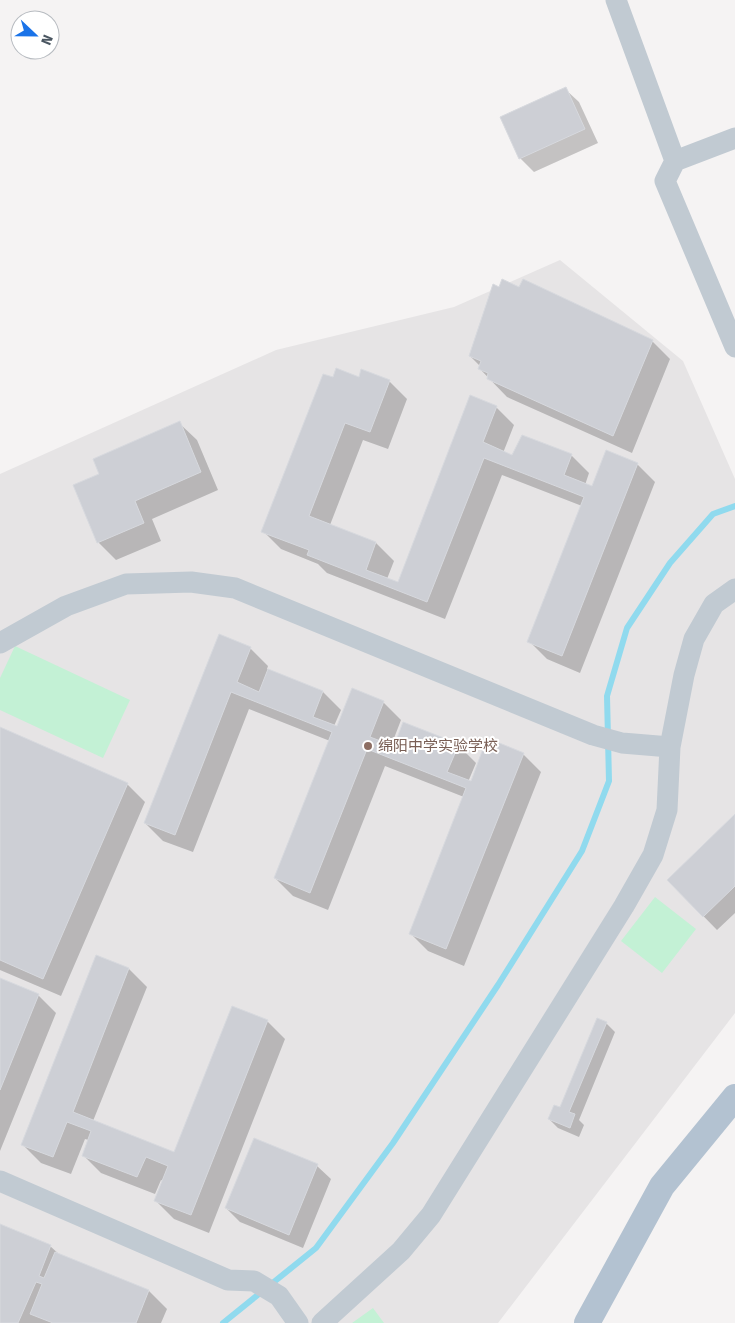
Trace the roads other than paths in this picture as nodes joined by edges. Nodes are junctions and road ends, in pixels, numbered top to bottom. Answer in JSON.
{"nodes":[{"id":1,"x":616,"y":0,"type":"edge"},
{"id":2,"x":735,"y":138,"type":"edge"},
{"id":3,"x":676,"y":161,"type":"junction"},
{"id":4,"x":735,"y":347,"type":"edge"},
{"id":5,"x":735,"y":589,"type":"edge"},
{"id":6,"x":0,"y":644,"type":"edge"},
{"id":7,"x":670,"y":747,"type":"junction"},
{"id":8,"x":735,"y":1097,"type":"edge"},
{"id":9,"x":0,"y":1181,"type":"edge"},
{"id":10,"x":298,"y":1323,"type":"edge"},
{"id":11,"x":322,"y":1323,"type":"edge"},
{"id":12,"x":587,"y":1323,"type":"edge"}],
"edges":[{"from":1,"to":3,"type":"street"},
{"from":2,"to":3,"type":"street"},
{"from":3,"to":4,"type":"street"},
{"from":5,"to":7,"type":"street"},
{"from":6,"to":7,"type":"street"},
{"from":7,"to":11,"type":"street"},
{"from":8,"to":12,"type":"main road"},
{"from":9,"to":10,"type":"street"}]}
